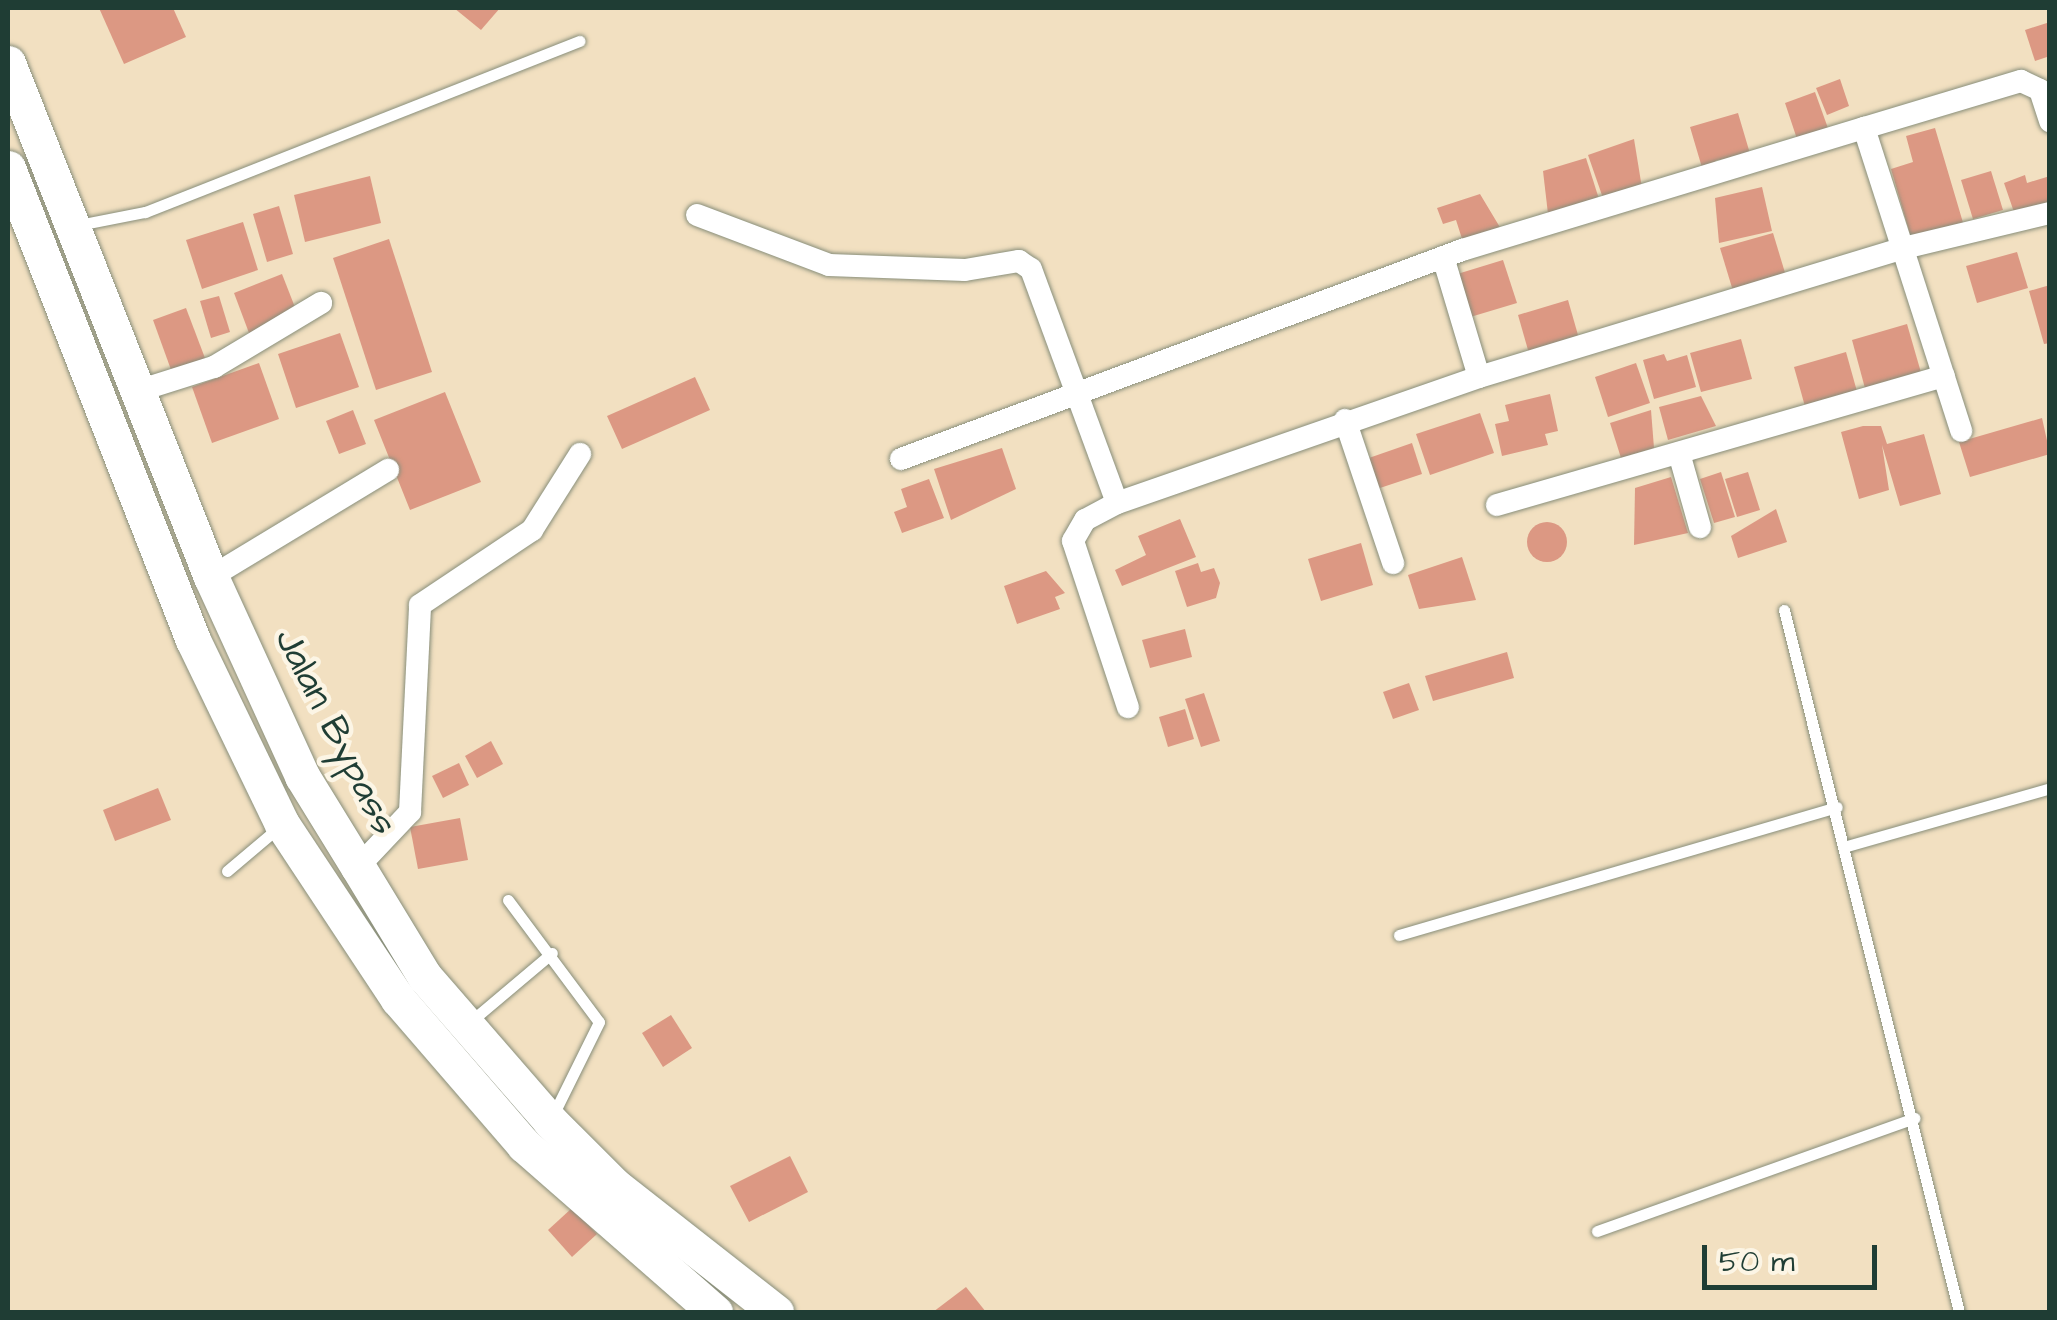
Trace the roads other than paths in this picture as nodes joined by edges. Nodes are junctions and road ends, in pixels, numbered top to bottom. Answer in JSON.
{"nodes":[{"id":1,"x":580,"y":41,"type":"dead end"},
{"id":2,"x":8,"y":63,"type":"edge"},
{"id":3,"x":2050,"y":121,"type":"edge"},
{"id":4,"x":1864,"y":128,"type":"junction"},
{"id":5,"x":8,"y":173,"type":"edge"},
{"id":6,"x":2050,"y":213,"type":"edge"},
{"id":7,"x":697,"y":216,"type":"dead end"},
{"id":8,"x":74,"y":226,"type":"junction"},
{"id":9,"x":1904,"y":248,"type":"junction"},
{"id":10,"x":1443,"y":257,"type":"junction"},
{"id":11,"x":322,"y":303,"type":"dead end"},
{"id":12,"x":1944,"y":376,"type":"junction"},
{"id":13,"x":1479,"y":377,"type":"junction"},
{"id":14,"x":1078,"y":388,"type":"junction"},
{"id":15,"x":141,"y":390,"type":"junction"},
{"id":16,"x":1345,"y":420,"type":"junction"},
{"id":17,"x":1962,"y":431,"type":"dead end"},
{"id":18,"x":1679,"y":453,"type":"junction"},
{"id":19,"x":580,"y":454,"type":"dead end"},
{"id":20,"x":901,"y":459,"type":"dead end"},
{"id":21,"x":388,"y":470,"type":"dead end"},
{"id":22,"x":1117,"y":504,"type":"junction"},
{"id":23,"x":1497,"y":505,"type":"dead end"},
{"id":24,"x":1700,"y":527,"type":"dead end"},
{"id":25,"x":1394,"y":563,"type":"dead end"},
{"id":26,"x":211,"y":577,"type":"junction"},
{"id":27,"x":1784,"y":610,"type":"dead end"},
{"id":28,"x":1128,"y":707,"type":"dead end"},
{"id":29,"x":2050,"y":788,"type":"edge"},
{"id":30,"x":1837,"y":807,"type":"junction"},
{"id":31,"x":282,"y":824,"type":"junction"},
{"id":32,"x":1847,"y":846,"type":"junction"},
{"id":33,"x":358,"y":868,"type":"junction"},
{"id":34,"x":228,"y":871,"type":"dead end"},
{"id":35,"x":508,"y":900,"type":"dead end"},
{"id":36,"x":1398,"y":935,"type":"dead end"},
{"id":37,"x":552,"y":953,"type":"junction"},
{"id":38,"x":466,"y":1025,"type":"junction"},
{"id":39,"x":1915,"y":1118,"type":"junction"},
{"id":40,"x":550,"y":1121,"type":"junction"},
{"id":41,"x":1597,"y":1232,"type":"dead end"},
{"id":42,"x":715,"y":1312,"type":"edge"},
{"id":43,"x":776,"y":1312,"type":"edge"},
{"id":44,"x":1960,"y":1312,"type":"edge"}],
"edges":[{"from":1,"to":8,"type":"lane"},
{"from":2,"to":8,"type":"highway","name":"Jalan Bypass"},
{"from":3,"to":4,"type":"street"},
{"from":4,"to":9,"type":"street"},
{"from":4,"to":10,"type":"street"},
{"from":5,"to":31,"type":"highway"},
{"from":6,"to":9,"type":"street"},
{"from":7,"to":14,"type":"street"},
{"from":8,"to":15,"type":"highway","name":"Jalan Bypass"},
{"from":9,"to":12,"type":"street"},
{"from":9,"to":13,"type":"street"},
{"from":10,"to":13,"type":"street"},
{"from":10,"to":14,"type":"street"},
{"from":11,"to":15,"type":"street"},
{"from":12,"to":17,"type":"street"},
{"from":12,"to":18,"type":"street"},
{"from":13,"to":16,"type":"street"},
{"from":14,"to":20,"type":"street"},
{"from":14,"to":22,"type":"street"},
{"from":15,"to":26,"type":"highway","name":"Jalan Bypass"},
{"from":16,"to":22,"type":"street"},
{"from":16,"to":25,"type":"street"},
{"from":18,"to":23,"type":"street"},
{"from":18,"to":24,"type":"street"},
{"from":19,"to":33,"type":"street"},
{"from":21,"to":26,"type":"street"},
{"from":22,"to":28,"type":"street"},
{"from":26,"to":33,"type":"highway","name":"Jalan Bypass"},
{"from":27,"to":30,"type":"lane"},
{"from":29,"to":32,"type":"lane"},
{"from":30,"to":32,"type":"lane"},
{"from":30,"to":36,"type":"lane"},
{"from":31,"to":34,"type":"lane"},
{"from":31,"to":42,"type":"highway"},
{"from":32,"to":39,"type":"lane"},
{"from":33,"to":38,"type":"highway","name":"Jalan Bypass"},
{"from":35,"to":37,"type":"lane"},
{"from":37,"to":38,"type":"lane"},
{"from":37,"to":40,"type":"lane"},
{"from":38,"to":40,"type":"highway","name":"Jalan Bypass"},
{"from":39,"to":41,"type":"lane"},
{"from":39,"to":44,"type":"lane"},
{"from":40,"to":43,"type":"highway","name":"Jalan Bypass"}]}
